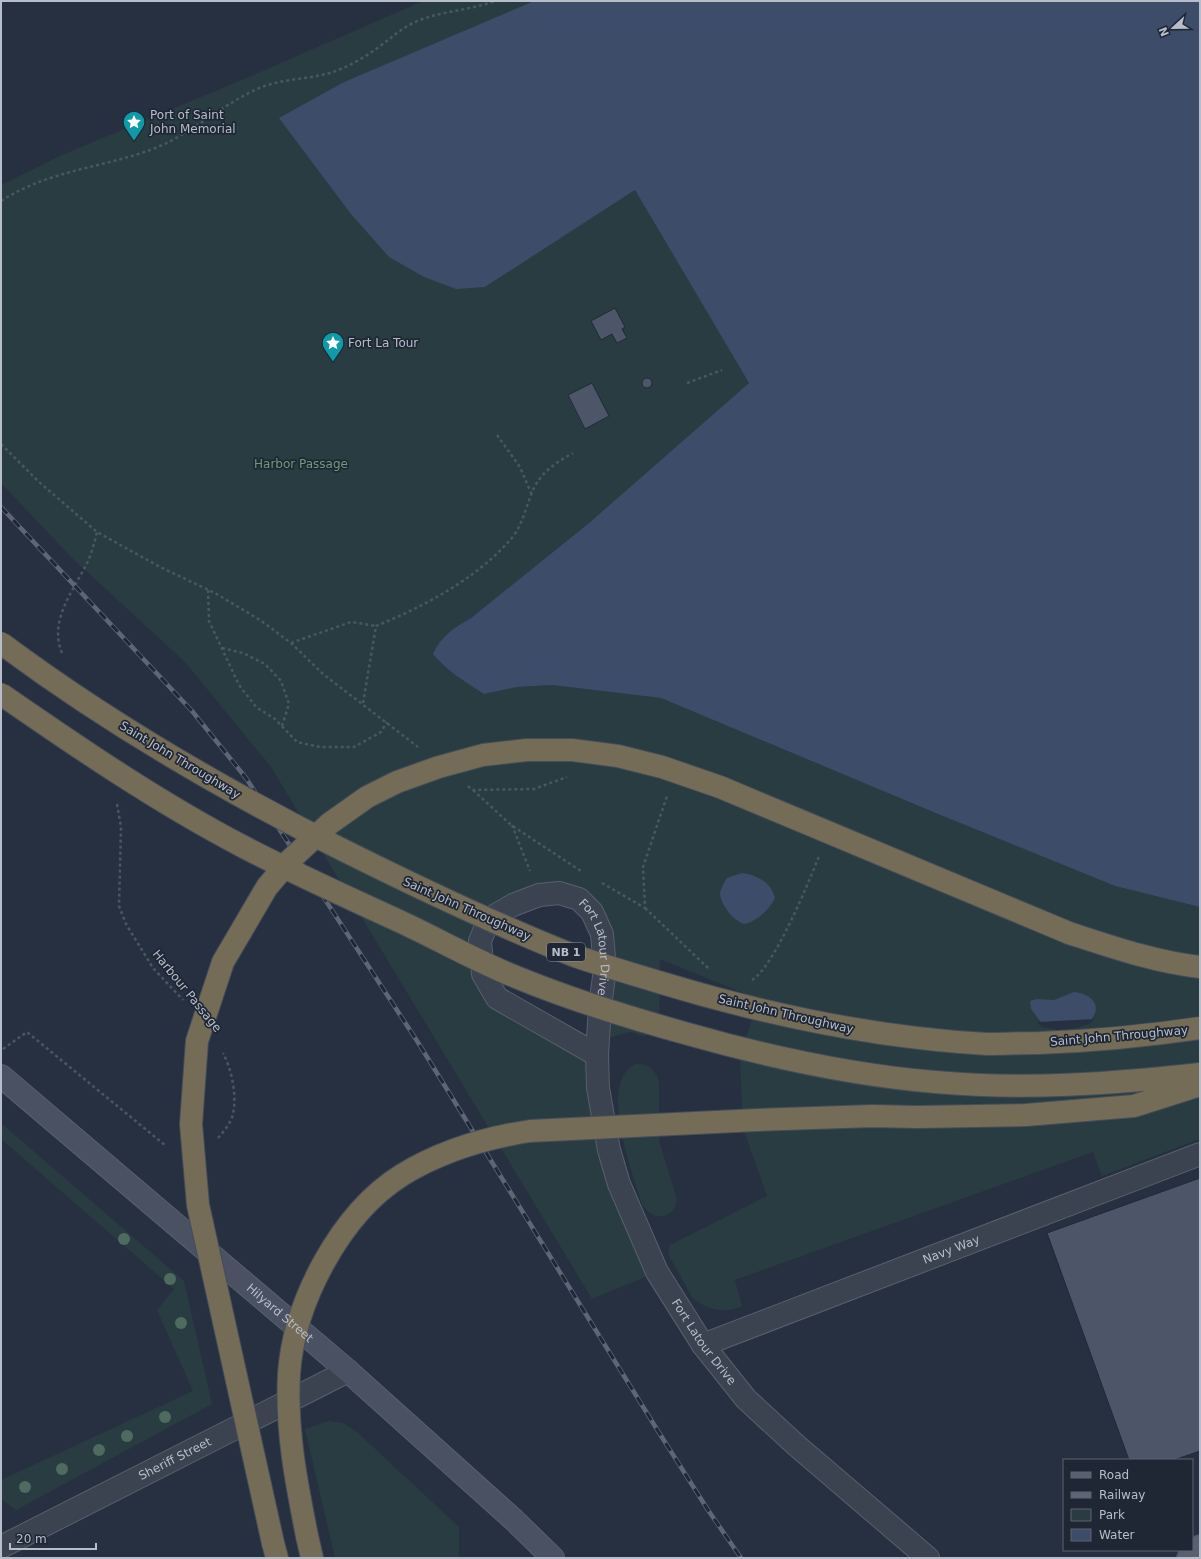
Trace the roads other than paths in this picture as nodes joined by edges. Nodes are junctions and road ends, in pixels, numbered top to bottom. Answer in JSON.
{"nodes":[{"id":1,"x":1,"y":643,"type":"edge"},
{"id":2,"x":1,"y":694,"type":"edge"},
{"id":3,"x":1200,"y":967,"type":"edge"},
{"id":4,"x":1200,"y":1028,"type":"edge"},
{"id":5,"x":597,"y":1055,"type":"junction"},
{"id":6,"x":1200,"y":1074,"type":"edge"},
{"id":7,"x":1,"y":1076,"type":"edge"},
{"id":8,"x":1200,"y":1085,"type":"edge"},
{"id":9,"x":1200,"y":1154,"type":"edge"},
{"id":10,"x":703,"y":1345,"type":"junction"},
{"id":11,"x":348,"y":1371,"type":"junction"},
{"id":12,"x":1200,"y":1546,"type":"edge"},
{"id":13,"x":1,"y":1547,"type":"edge"},
{"id":14,"x":275,"y":1550,"type":"edge"},
{"id":15,"x":312,"y":1558,"type":"edge"},
{"id":16,"x":553,"y":1558,"type":"edge"},
{"id":17,"x":928,"y":1558,"type":"edge"},
{"id":18,"x":1188,"y":1558,"type":"edge"}],
"edges":[{"from":1,"to":4,"type":"highway","name":"Saint John Throughway","number":"NB 1","bridge":true},
{"from":2,"to":6,"type":"highway","bridge":true},
{"from":3,"to":14,"type":"highway","bridge":true},
{"from":5,"to":5,"type":"street","name":"Fort Latour Drive"},
{"from":5,"to":10,"type":"street","name":"Fort Latour Drive"},
{"from":7,"to":11,"type":"main road","name":"Hilyard Street"},
{"from":8,"to":15,"type":"highway","bridge":true},
{"from":9,"to":10,"type":"street","name":"Navy Way"},
{"from":10,"to":17,"type":"street","name":"Fort Latour Drive"},
{"from":11,"to":13,"type":"street","name":"Sheriff Street"},
{"from":11,"to":16,"type":"main road","name":"Hilyard Street"},
{"from":12,"to":18,"type":"main road"}]}
